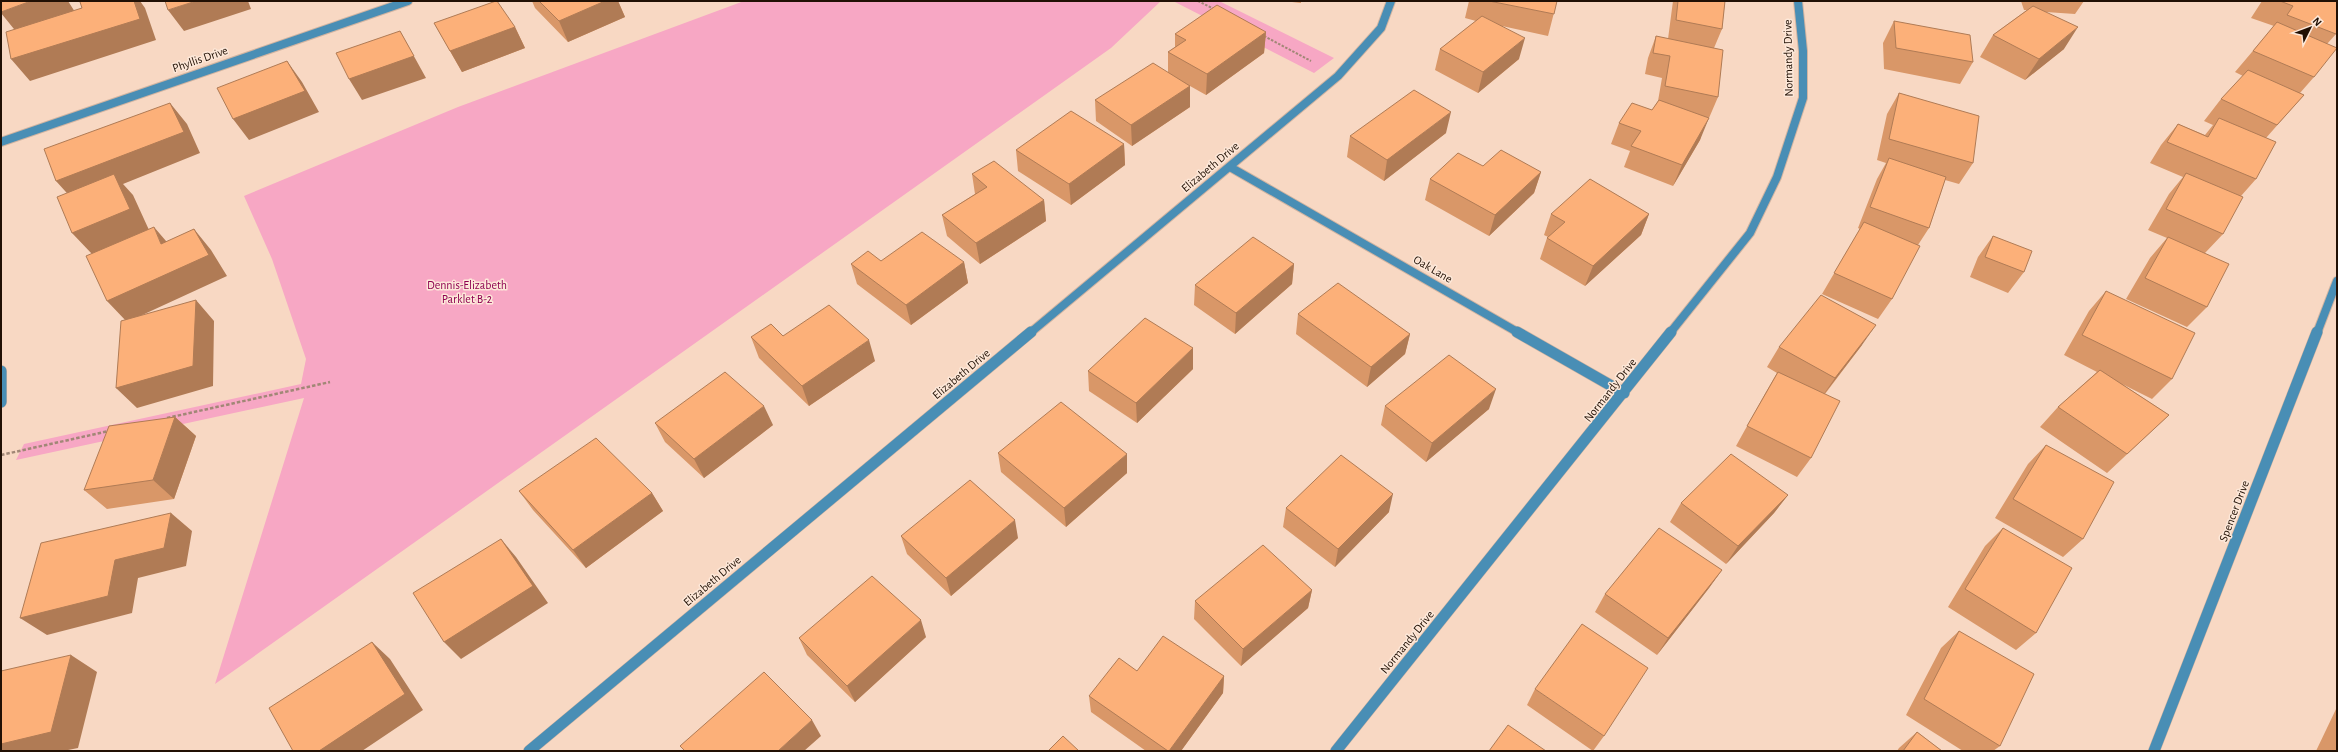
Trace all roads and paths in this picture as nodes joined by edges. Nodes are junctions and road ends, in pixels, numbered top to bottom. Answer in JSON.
{"nodes":[{"id":1,"x":408,"y":1,"type":"edge"},
{"id":2,"x":1198,"y":1,"type":"edge"},
{"id":3,"x":1391,"y":1,"type":"edge"},
{"id":4,"x":1798,"y":1,"type":"edge"},
{"id":5,"x":1218,"y":12,"type":"edge"},
{"id":6,"x":1258,"y":33,"type":"edge"},
{"id":7,"x":1338,"y":76,"type":"junction"},
{"id":8,"x":1,"y":142,"type":"edge"},
{"id":9,"x":1230,"y":167,"type":"junction"},
{"id":10,"x":2337,"y":281,"type":"edge"},
{"id":11,"x":1,"y":371,"type":"edge"},
{"id":12,"x":330,"y":382,"type":"dead end"},
{"id":13,"x":1624,"y":393,"type":"junction"},
{"id":14,"x":1,"y":402,"type":"edge"},
{"id":15,"x":162,"y":419,"type":"edge"},
{"id":16,"x":116,"y":429,"type":"edge"},
{"id":17,"x":1,"y":455,"type":"edge"},
{"id":18,"x":529,"y":751,"type":"edge"},
{"id":19,"x":1336,"y":751,"type":"edge"},
{"id":20,"x":2154,"y":751,"type":"edge"}],
"edges":[{"from":1,"to":8,"type":"street","name":"Phyllis Drive"},
{"from":2,"to":5,"type":"path"},
{"from":3,"to":7,"type":"street","name":"Elizabeth Drive"},
{"from":4,"to":13,"type":"street","name":"Normandy Drive"},
{"from":6,"to":7,"type":"path"},
{"from":7,"to":9,"type":"street","name":"Elizabeth Drive"},
{"from":9,"to":13,"type":"street","name":"Oak Lane"},
{"from":9,"to":18,"type":"street","name":"Elizabeth Drive"},
{"from":10,"to":20,"type":"street","name":"Spencer Drive"},
{"from":11,"to":14,"type":"street"},
{"from":12,"to":15,"type":"path"},
{"from":13,"to":19,"type":"street","name":"Normandy Drive"},
{"from":16,"to":17,"type":"path"}]}
